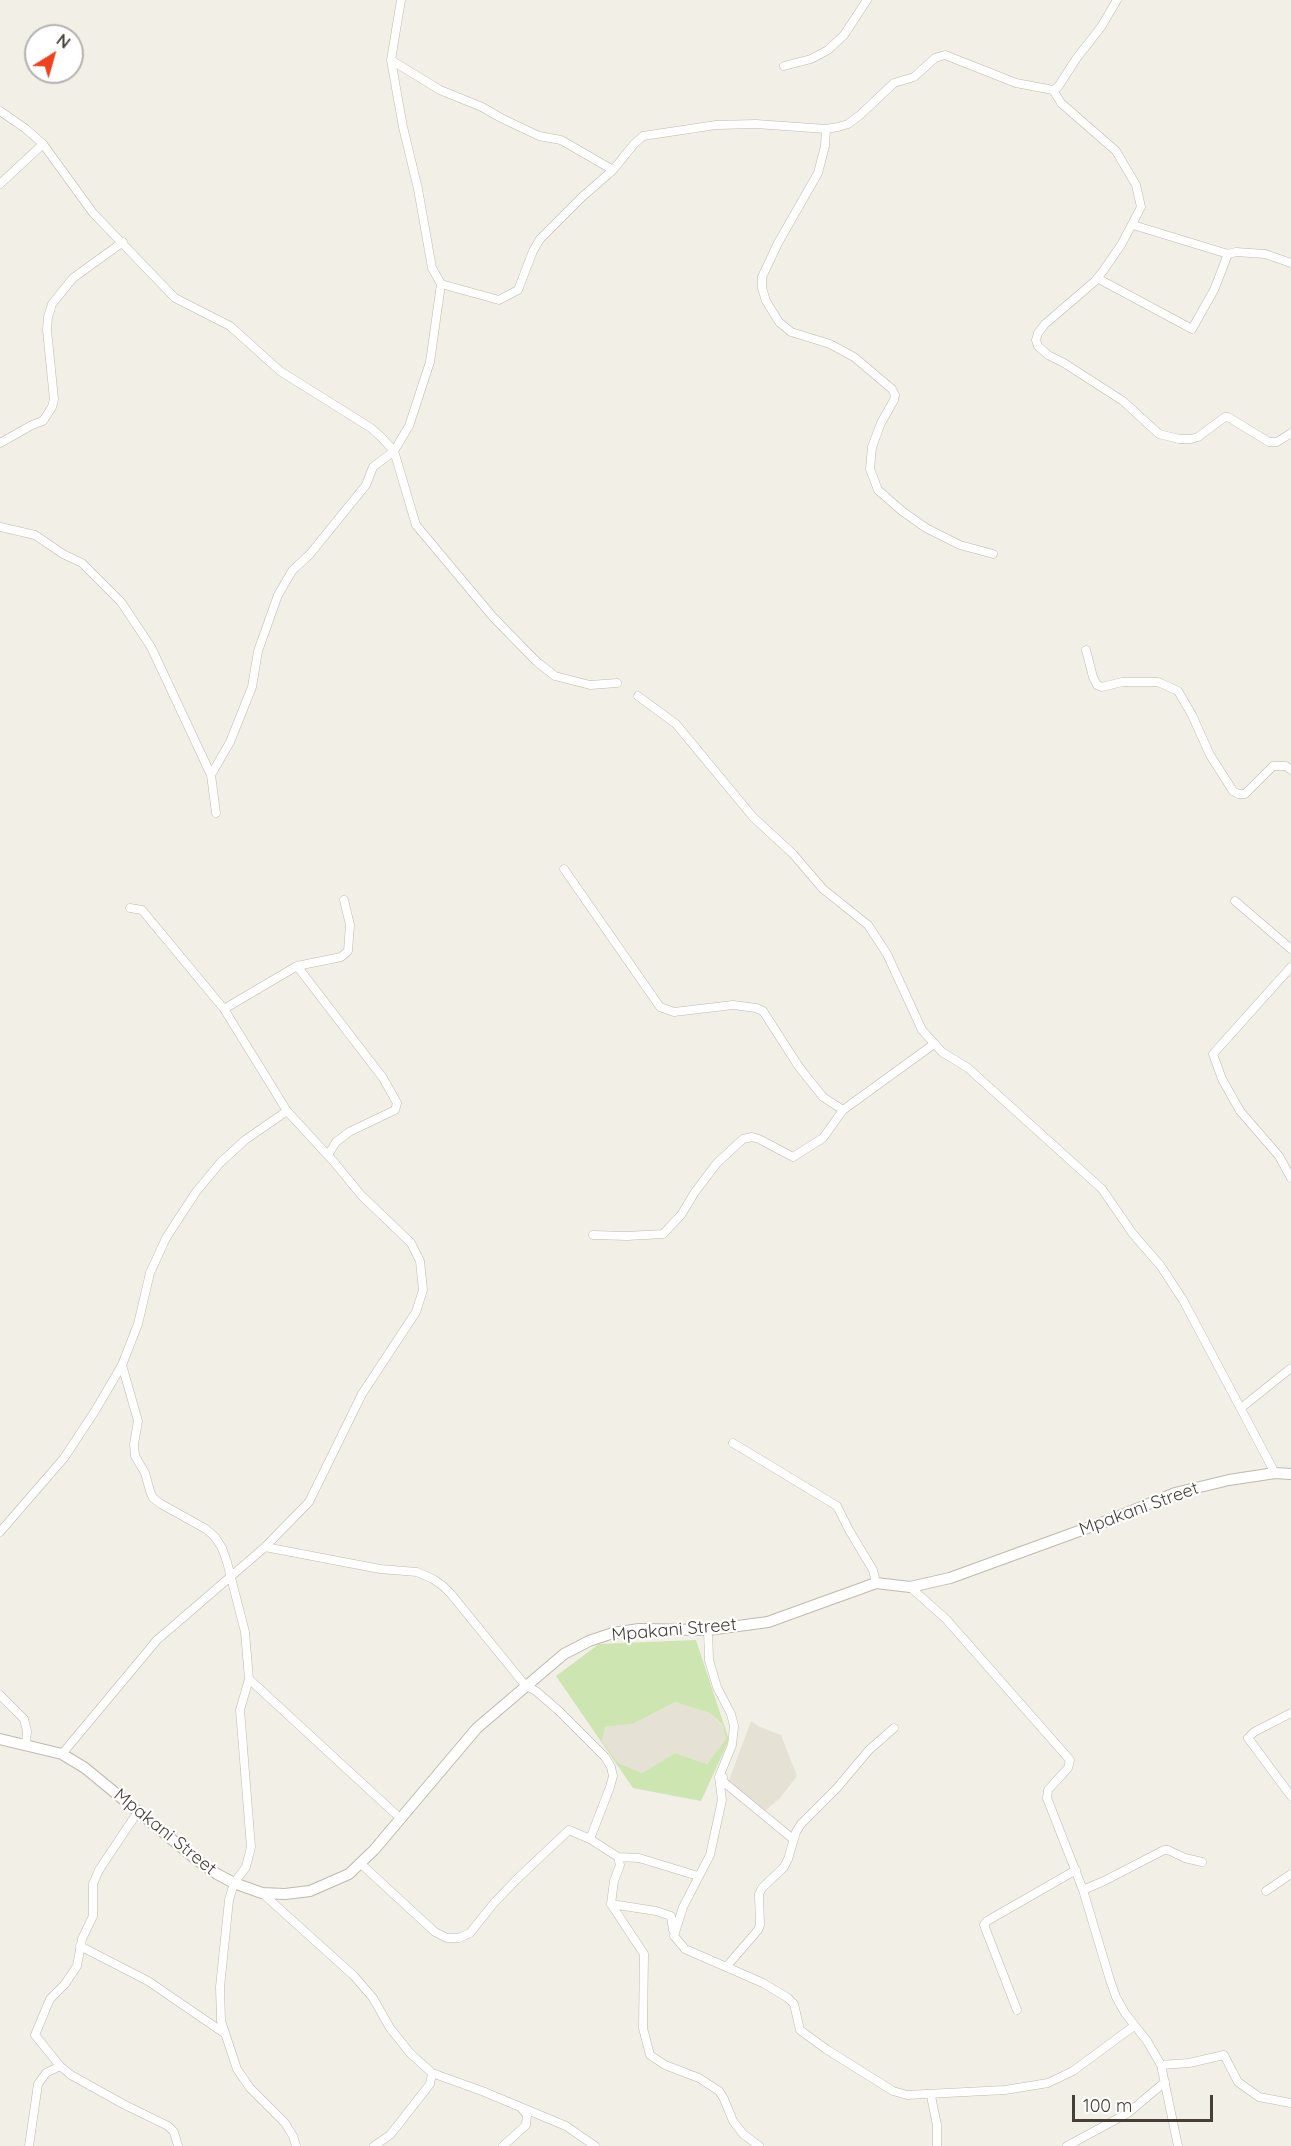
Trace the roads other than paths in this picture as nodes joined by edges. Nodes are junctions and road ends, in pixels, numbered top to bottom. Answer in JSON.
{"nodes":[{"id":1,"x":401,"y":0,"type":"edge"},
{"id":2,"x":867,"y":0,"type":"edge"},
{"id":3,"x":1117,"y":0,"type":"edge"},
{"id":4,"x":391,"y":60,"type":"junction"},
{"id":5,"x":784,"y":66,"type":"dead end"},
{"id":6,"x":1053,"y":90,"type":"junction"},
{"id":7,"x":0,"y":111,"type":"edge"},
{"id":8,"x":826,"y":129,"type":"junction"},
{"id":9,"x":43,"y":144,"type":"junction"},
{"id":10,"x":613,"y":170,"type":"junction"},
{"id":11,"x":0,"y":184,"type":"edge"},
{"id":12,"x":1133,"y":225,"type":"junction"},
{"id":13,"x":123,"y":242,"type":"junction"},
{"id":14,"x":1228,"y":254,"type":"junction"},
{"id":15,"x":1291,"y":263,"type":"edge"},
{"id":16,"x":1097,"y":278,"type":"junction"},
{"id":17,"x":441,"y":284,"type":"junction"},
{"id":18,"x":1291,"y":433,"type":"edge"},
{"id":19,"x":0,"y":443,"type":"edge"},
{"id":20,"x":393,"y":451,"type":"junction"},
{"id":21,"x":0,"y":527,"type":"edge"},
{"id":22,"x":993,"y":554,"type":"dead end"},
{"id":23,"x":1086,"y":650,"type":"dead end"},
{"id":24,"x":617,"y":683,"type":"dead end"},
{"id":25,"x":638,"y":696,"type":"dead end"},
{"id":26,"x":1291,"y":770,"type":"edge"},
{"id":27,"x":212,"y":776,"type":"junction"},
{"id":28,"x":216,"y":813,"type":"dead end"},
{"id":29,"x":564,"y":869,"type":"dead end"},
{"id":30,"x":344,"y":900,"type":"dead end"},
{"id":31,"x":1235,"y":901,"type":"dead end"},
{"id":32,"x":130,"y":908,"type":"dead end"},
{"id":33,"x":1291,"y":949,"type":"edge"},
{"id":34,"x":297,"y":966,"type":"junction"},
{"id":35,"x":1291,"y":967,"type":"edge"},
{"id":36,"x":224,"y":1009,"type":"junction"},
{"id":37,"x":934,"y":1044,"type":"junction"},
{"id":38,"x":843,"y":1110,"type":"junction"},
{"id":39,"x":287,"y":1111,"type":"junction"},
{"id":40,"x":328,"y":1155,"type":"junction"},
{"id":41,"x":1291,"y":1178,"type":"edge"},
{"id":42,"x":593,"y":1235,"type":"dead end"},
{"id":43,"x":122,"y":1365,"type":"junction"},
{"id":44,"x":1291,"y":1368,"type":"edge"},
{"id":45,"x":1241,"y":1408,"type":"junction"},
{"id":46,"x":733,"y":1443,"type":"dead end"},
{"id":47,"x":1275,"y":1473,"type":"junction"},
{"id":48,"x":1291,"y":1474,"type":"edge"},
{"id":49,"x":0,"y":1517,"type":"edge"},
{"id":50,"x":8,"y":1523,"type":"junction"},
{"id":51,"x":0,"y":1532,"type":"edge"},
{"id":52,"x":265,"y":1547,"type":"junction"},
{"id":53,"x":230,"y":1578,"type":"junction"},
{"id":54,"x":876,"y":1583,"type":"junction"},
{"id":55,"x":910,"y":1587,"type":"junction"},
{"id":56,"x":708,"y":1630,"type":"junction"},
{"id":57,"x":249,"y":1679,"type":"junction"},
{"id":58,"x":525,"y":1685,"type":"junction"},
{"id":59,"x":0,"y":1695,"type":"edge"},
{"id":60,"x":1291,"y":1713,"type":"edge"},
{"id":61,"x":738,"y":1721,"type":"dead end"},
{"id":62,"x":894,"y":1728,"type":"dead end"},
{"id":63,"x":0,"y":1739,"type":"edge"},
{"id":64,"x":26,"y":1744,"type":"junction"},
{"id":65,"x":62,"y":1754,"type":"junction"},
{"id":66,"x":1291,"y":1796,"type":"edge"},
{"id":67,"x":139,"y":1810,"type":"junction"},
{"id":68,"x":400,"y":1819,"type":"junction"},
{"id":69,"x":590,"y":1839,"type":"junction"},
{"id":70,"x":793,"y":1839,"type":"junction"},
{"id":71,"x":618,"y":1857,"type":"junction"},
{"id":72,"x":1202,"y":1862,"type":"dead end"},
{"id":73,"x":360,"y":1863,"type":"junction"},
{"id":74,"x":1076,"y":1870,"type":"junction"},
{"id":75,"x":1291,"y":1874,"type":"edge"},
{"id":76,"x":698,"y":1876,"type":"junction"},
{"id":77,"x":234,"y":1883,"type":"junction"},
{"id":78,"x":1083,"y":1890,"type":"junction"},
{"id":79,"x":1266,"y":1891,"type":"dead end"},
{"id":80,"x":262,"y":1893,"type":"junction"},
{"id":81,"x":611,"y":1904,"type":"junction"},
{"id":82,"x":674,"y":1936,"type":"junction"},
{"id":83,"x":80,"y":1946,"type":"junction"},
{"id":84,"x":727,"y":1966,"type":"junction"},
{"id":85,"x":1017,"y":2010,"type":"dead end"},
{"id":86,"x":1134,"y":2026,"type":"junction"},
{"id":87,"x":224,"y":2033,"type":"junction"},
{"id":88,"x":1161,"y":2065,"type":"junction"},
{"id":89,"x":60,"y":2066,"type":"junction"},
{"id":90,"x":432,"y":2073,"type":"junction"},
{"id":91,"x":1165,"y":2082,"type":"junction"},
{"id":92,"x":931,"y":2096,"type":"junction"},
{"id":93,"x":1291,"y":2103,"type":"edge"},
{"id":94,"x":522,"y":2107,"type":"junction"},
{"id":95,"x":29,"y":2146,"type":"edge"},
{"id":96,"x":178,"y":2146,"type":"edge"},
{"id":97,"x":296,"y":2146,"type":"edge"},
{"id":98,"x":374,"y":2146,"type":"edge"},
{"id":99,"x":503,"y":2146,"type":"edge"},
{"id":100,"x":594,"y":2146,"type":"edge"},
{"id":101,"x":759,"y":2146,"type":"edge"},
{"id":102,"x":937,"y":2146,"type":"edge"},
{"id":103,"x":1066,"y":2146,"type":"edge"},
{"id":104,"x":1178,"y":2146,"type":"edge"}],
"edges":[{"from":1,"to":4,"type":"street"},
{"from":2,"to":5,"type":"street"},
{"from":3,"to":6,"type":"street"},
{"from":4,"to":10,"type":"street"},
{"from":4,"to":17,"type":"street"},
{"from":6,"to":8,"type":"street"},
{"from":6,"to":12,"type":"street"},
{"from":7,"to":9,"type":"street"},
{"from":8,"to":10,"type":"street"},
{"from":8,"to":22,"type":"street"},
{"from":9,"to":11,"type":"street"},
{"from":9,"to":13,"type":"street"},
{"from":10,"to":17,"type":"street"},
{"from":12,"to":14,"type":"street"},
{"from":12,"to":16,"type":"street"},
{"from":13,"to":19,"type":"street"},
{"from":13,"to":20,"type":"street"},
{"from":14,"to":15,"type":"street"},
{"from":14,"to":16,"type":"street"},
{"from":16,"to":18,"type":"street"},
{"from":17,"to":20,"type":"street"},
{"from":20,"to":24,"type":"street"},
{"from":20,"to":27,"type":"street"},
{"from":21,"to":27,"type":"street"},
{"from":23,"to":26,"type":"street"},
{"from":25,"to":37,"type":"street"},
{"from":27,"to":28,"type":"street"},
{"from":29,"to":38,"type":"street"},
{"from":30,"to":34,"type":"street"},
{"from":31,"to":33,"type":"street"},
{"from":32,"to":36,"type":"street"},
{"from":34,"to":36,"type":"street"},
{"from":34,"to":40,"type":"street"},
{"from":35,"to":41,"type":"street"},
{"from":36,"to":39,"type":"street"},
{"from":37,"to":38,"type":"street"},
{"from":37,"to":45,"type":"street"},
{"from":38,"to":42,"type":"street"},
{"from":39,"to":40,"type":"street"},
{"from":39,"to":43,"type":"street"},
{"from":40,"to":52,"type":"street"},
{"from":43,"to":50,"type":"street"},
{"from":43,"to":53,"type":"street"},
{"from":44,"to":45,"type":"street"},
{"from":45,"to":47,"type":"street"},
{"from":46,"to":54,"type":"street"},
{"from":47,"to":48,"type":"street","name":"Mpakani Street"},
{"from":47,"to":55,"type":"street","name":"Mpakani Street"},
{"from":49,"to":50,"type":"street"},
{"from":50,"to":51,"type":"street"},
{"from":52,"to":53,"type":"street"},
{"from":52,"to":58,"type":"street"},
{"from":53,"to":57,"type":"street"},
{"from":53,"to":65,"type":"street"},
{"from":54,"to":55,"type":"street","name":"Mpakani Street"},
{"from":54,"to":56,"type":"street","name":"Mpakani Street"},
{"from":55,"to":74,"type":"street"},
{"from":56,"to":58,"type":"street","name":"Mpakani Street"},
{"from":56,"to":76,"type":"street"},
{"from":57,"to":68,"type":"street"},
{"from":57,"to":77,"type":"street"},
{"from":58,"to":68,"type":"street","name":"Mpakani Street"},
{"from":58,"to":69,"type":"street"},
{"from":59,"to":64,"type":"street"},
{"from":60,"to":66,"type":"street"},
{"from":61,"to":70,"type":"street"},
{"from":62,"to":70,"type":"street"},
{"from":63,"to":64,"type":"street","name":"Mpakani Street"},
{"from":64,"to":65,"type":"street","name":"Mpakani Street"},
{"from":65,"to":67,"type":"street","name":"Mpakani Street"},
{"from":67,"to":77,"type":"street","name":"Mpakani Street"},
{"from":67,"to":83,"type":"street"},
{"from":68,"to":73,"type":"street","name":"Mpakani Street"},
{"from":69,"to":71,"type":"street"},
{"from":69,"to":73,"type":"street"},
{"from":70,"to":84,"type":"street"},
{"from":71,"to":76,"type":"street"},
{"from":71,"to":81,"type":"street"},
{"from":72,"to":78,"type":"street"},
{"from":73,"to":80,"type":"street","name":"Mpakani Street"},
{"from":74,"to":78,"type":"street"},
{"from":74,"to":85,"type":"street"},
{"from":75,"to":79,"type":"street"},
{"from":76,"to":82,"type":"street"},
{"from":77,"to":80,"type":"street","name":"Mpakani Street"},
{"from":77,"to":87,"type":"street"},
{"from":78,"to":86,"type":"street"},
{"from":80,"to":90,"type":"street"},
{"from":81,"to":82,"type":"street"},
{"from":81,"to":101,"type":"street"},
{"from":82,"to":84,"type":"street"},
{"from":83,"to":87,"type":"street"},
{"from":83,"to":89,"type":"street"},
{"from":84,"to":92,"type":"street"},
{"from":86,"to":88,"type":"street"},
{"from":86,"to":92,"type":"street"},
{"from":87,"to":97,"type":"street"},
{"from":88,"to":91,"type":"street"},
{"from":88,"to":93,"type":"street"},
{"from":89,"to":95,"type":"street"},
{"from":89,"to":96,"type":"street"},
{"from":90,"to":94,"type":"street"},
{"from":90,"to":98,"type":"street"},
{"from":91,"to":103,"type":"street"},
{"from":91,"to":104,"type":"street"},
{"from":92,"to":102,"type":"street"},
{"from":94,"to":99,"type":"street"},
{"from":94,"to":100,"type":"street"}]}
